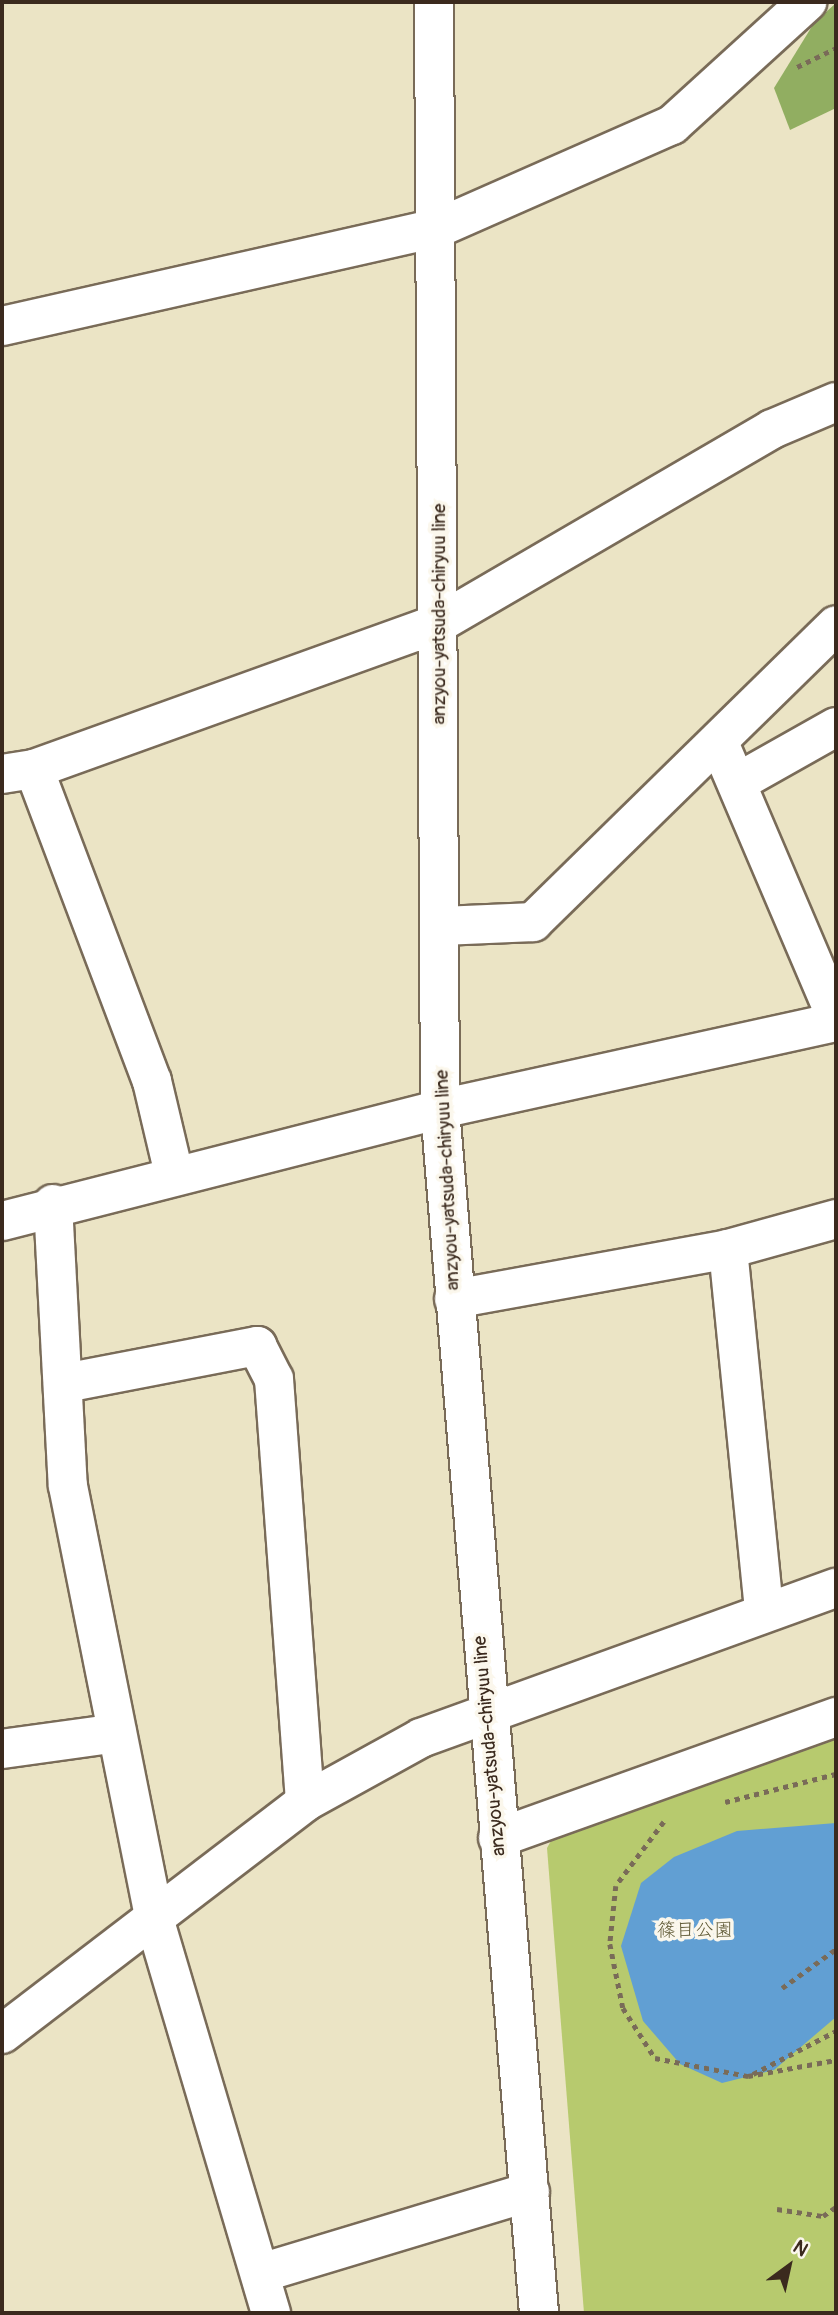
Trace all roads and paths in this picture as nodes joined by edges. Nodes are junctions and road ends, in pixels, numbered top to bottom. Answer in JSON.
{"nodes":[{"id":1,"x":434,"y":2,"type":"edge"},
{"id":2,"x":807,"y":2,"type":"edge"},
{"id":3,"x":438,"y":228,"type":"junction"},
{"id":4,"x":2,"y":326,"type":"edge"},
{"id":5,"x":836,"y":402,"type":"edge"},
{"id":6,"x":439,"y":623,"type":"junction"},
{"id":7,"x":836,"y":625,"type":"edge"},
{"id":8,"x":836,"y":727,"type":"edge"},
{"id":9,"x":720,"y":745,"type":"junction"},
{"id":10,"x":18,"y":772,"type":"edge"},
{"id":11,"x":740,"y":781,"type":"junction"},
{"id":12,"x":443,"y":926,"type":"junction"},
{"id":13,"x":836,"y":1017,"type":"edge"},
{"id":14,"x":836,"y":1022,"type":"edge"},
{"id":15,"x":440,"y":1109,"type":"junction"},
{"id":16,"x":174,"y":1174,"type":"junction"},
{"id":17,"x":53,"y":1204,"type":"junction"},
{"id":18,"x":836,"y":1219,"type":"edge"},
{"id":19,"x":2,"y":1222,"type":"edge"},
{"id":20,"x":728,"y":1249,"type":"junction"},
{"id":21,"x":454,"y":1298,"type":"junction"},
{"id":22,"x":65,"y":1382,"type":"junction"},
{"id":23,"x":836,"y":1588,"type":"edge"},
{"id":24,"x":764,"y":1612,"type":"junction"},
{"id":25,"x":836,"y":1717,"type":"edge"},
{"id":26,"x":487,"y":1718,"type":"junction"},
{"id":27,"x":117,"y":1732,"type":"junction"},
{"id":28,"x":2,"y":1749,"type":"edge"},
{"id":29,"x":836,"y":1774,"type":"edge"},
{"id":30,"x":305,"y":1802,"type":"junction"},
{"id":31,"x":713,"y":1805,"type":"dead end"},
{"id":32,"x":674,"y":1819,"type":"dead end"},
{"id":33,"x":498,"y":1838,"type":"junction"},
{"id":34,"x":154,"y":1918,"type":"junction"},
{"id":35,"x":836,"y":1949,"type":"edge"},
{"id":36,"x":782,"y":1988,"type":"dead end"},
{"id":37,"x":836,"y":2031,"type":"edge"},
{"id":38,"x":2,"y":2034,"type":"edge"},
{"id":39,"x":836,"y":2060,"type":"edge"},
{"id":40,"x":748,"y":2076,"type":"junction"},
{"id":41,"x":530,"y":2192,"type":"junction"},
{"id":42,"x":836,"y":2207,"type":"edge"},
{"id":43,"x":777,"y":2209,"type":"dead end"},
{"id":44,"x":261,"y":2273,"type":"junction"},
{"id":45,"x":271,"y":2313,"type":"edge"},
{"id":46,"x":539,"y":2313,"type":"edge"}],
"edges":[{"from":1,"to":3,"type":"street","name":"anzyou-yatsuda-chiryuu line"},
{"from":2,"to":3,"type":"street"},
{"from":3,"to":4,"type":"street"},
{"from":3,"to":6,"type":"street","name":"anzyou-yatsuda-chiryuu line"},
{"from":5,"to":6,"type":"street"},
{"from":6,"to":10,"type":"street"},
{"from":6,"to":12,"type":"street","name":"anzyou-yatsuda-chiryuu line"},
{"from":7,"to":9,"type":"street"},
{"from":8,"to":11,"type":"street"},
{"from":9,"to":11,"type":"street"},
{"from":9,"to":12,"type":"street"},
{"from":10,"to":16,"type":"street"},
{"from":11,"to":13,"type":"street"},
{"from":12,"to":15,"type":"street","name":"anzyou-yatsuda-chiryuu line"},
{"from":14,"to":15,"type":"street"},
{"from":15,"to":16,"type":"street"},
{"from":15,"to":21,"type":"street","name":"anzyou-yatsuda-chiryuu line"},
{"from":16,"to":17,"type":"street"},
{"from":17,"to":19,"type":"street"},
{"from":17,"to":22,"type":"street"},
{"from":18,"to":20,"type":"street"},
{"from":20,"to":21,"type":"street"},
{"from":20,"to":24,"type":"street"},
{"from":21,"to":26,"type":"street","name":"anzyou-yatsuda-chiryuu line"},
{"from":22,"to":27,"type":"street"},
{"from":22,"to":30,"type":"street"},
{"from":23,"to":24,"type":"street"},
{"from":24,"to":26,"type":"street"},
{"from":25,"to":33,"type":"street"},
{"from":26,"to":30,"type":"street"},
{"from":26,"to":33,"type":"street","name":"anzyou-yatsuda-chiryuu line"},
{"from":27,"to":28,"type":"street"},
{"from":27,"to":34,"type":"street"},
{"from":29,"to":31,"type":"path"},
{"from":30,"to":34,"type":"street"},
{"from":32,"to":40,"type":"path"},
{"from":33,"to":41,"type":"street","name":"anzyou-yatsuda-chiryuu line"},
{"from":34,"to":38,"type":"street"},
{"from":34,"to":44,"type":"street"},
{"from":35,"to":36,"type":"path"},
{"from":37,"to":40,"type":"path"},
{"from":39,"to":40,"type":"path"},
{"from":41,"to":44,"type":"street"},
{"from":41,"to":46,"type":"street","name":"anzyou-yatsuda-chiryuu line"},
{"from":42,"to":43,"type":"path"},
{"from":44,"to":45,"type":"street"}]}
